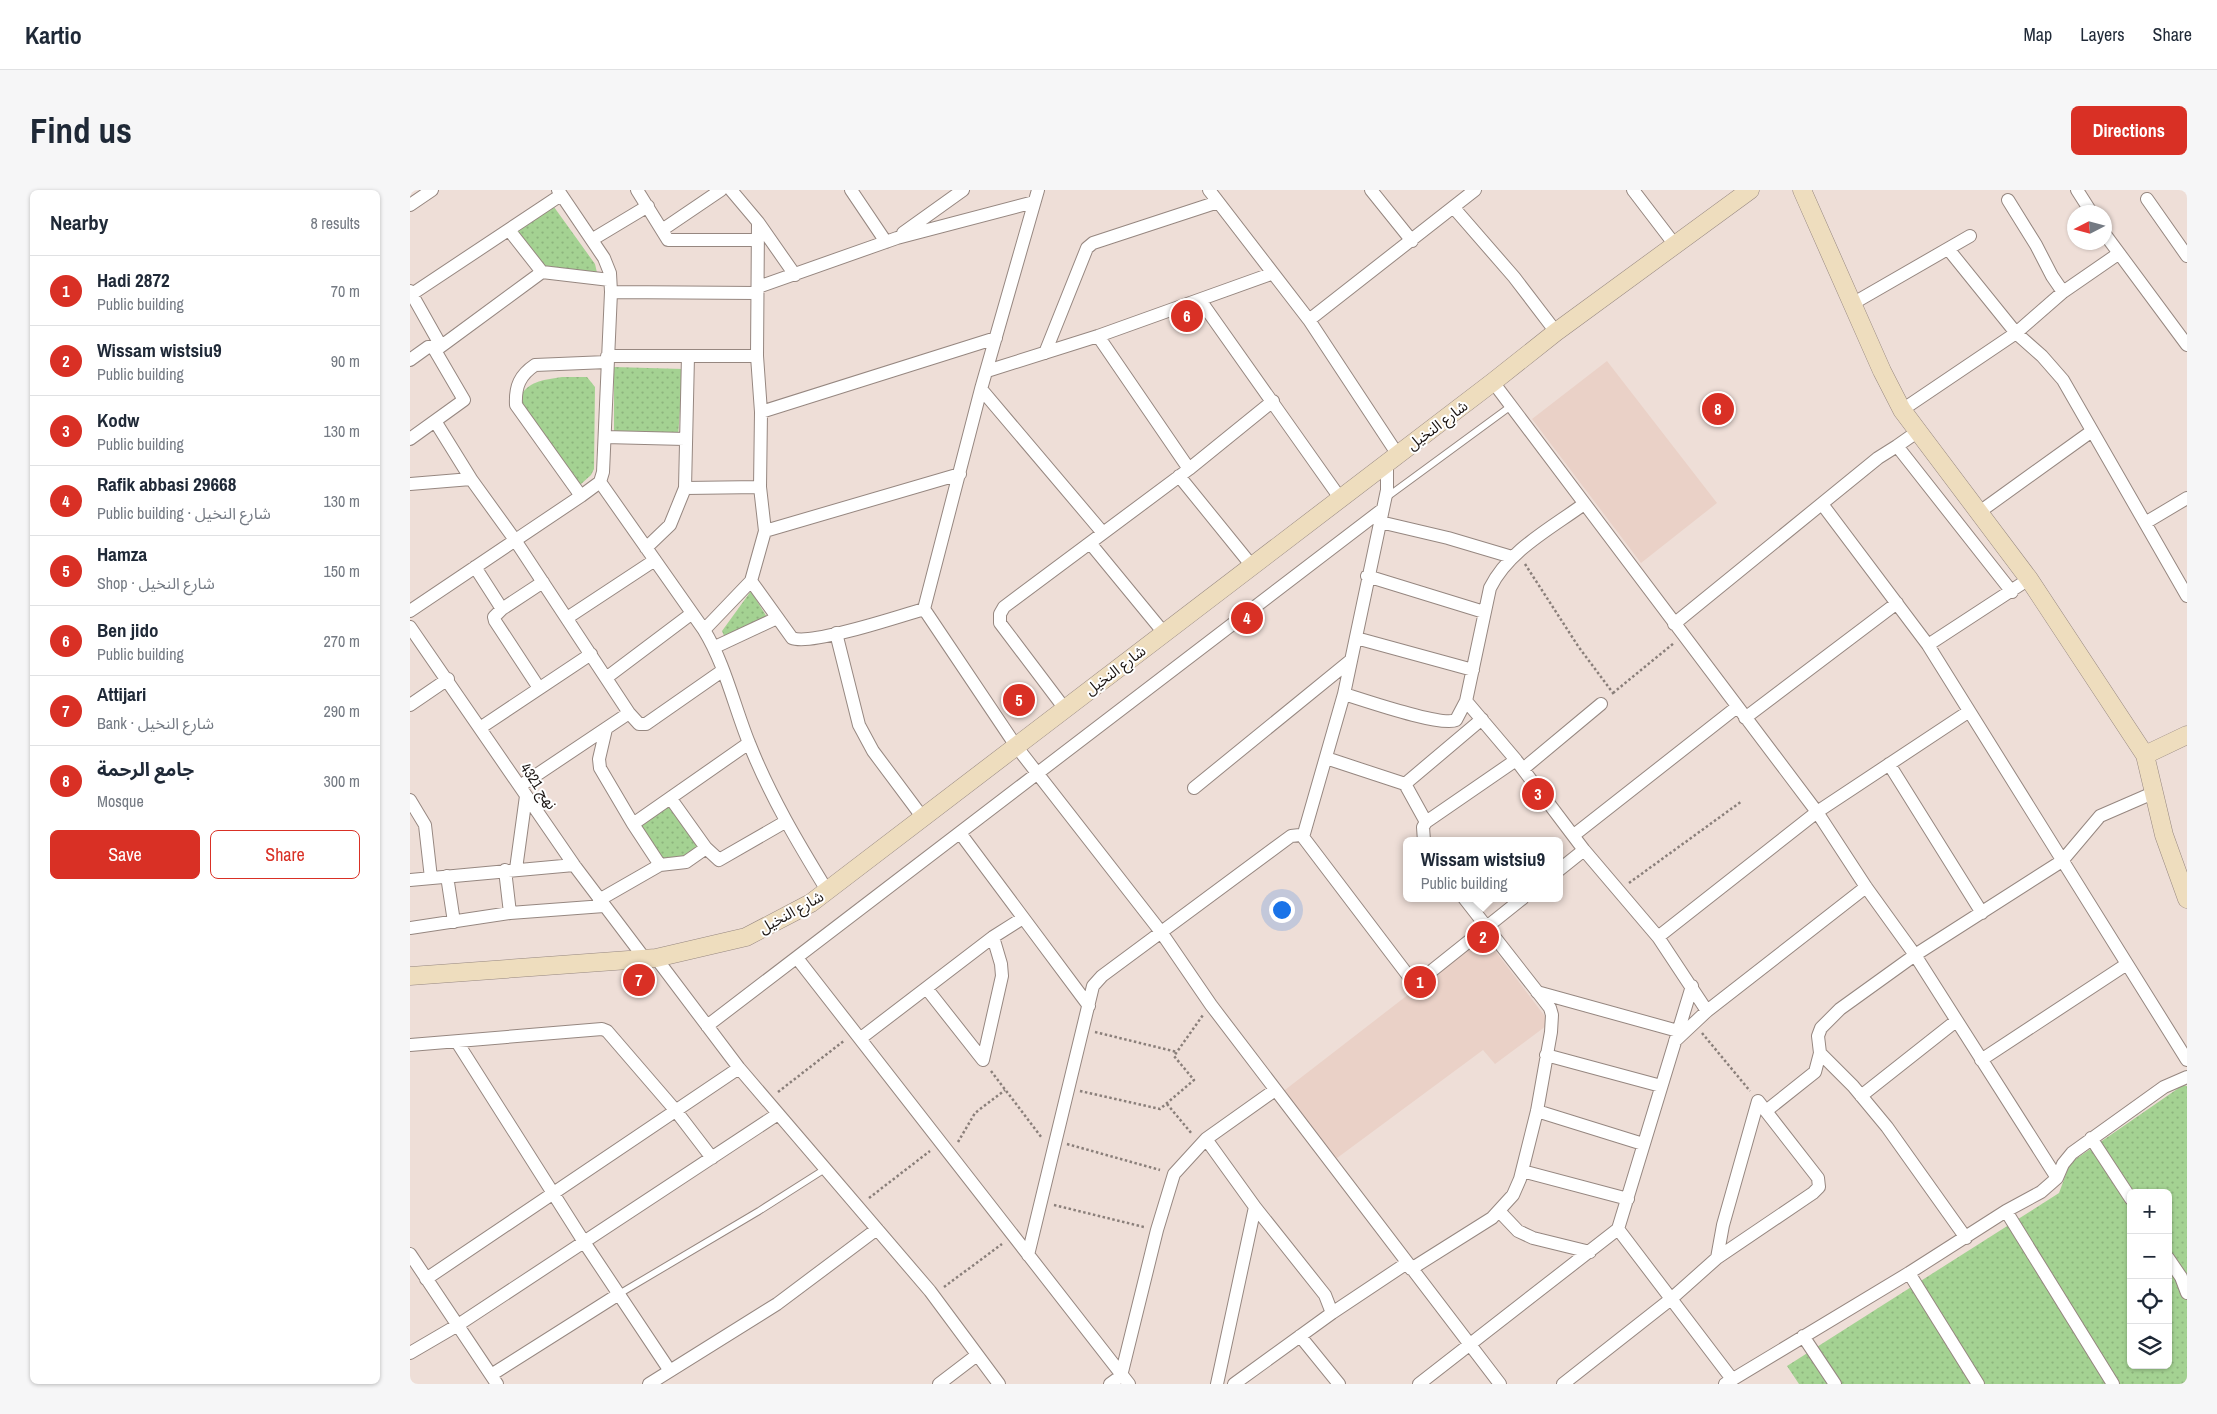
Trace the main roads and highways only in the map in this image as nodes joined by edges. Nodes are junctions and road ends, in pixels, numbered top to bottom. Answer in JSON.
{"nodes":[{"id":1,"x":1750,"y":190,"type":"edge"},
{"id":2,"x":1802,"y":190,"type":"edge"},
{"id":3,"x":2187,"y":735,"type":"edge"},
{"id":4,"x":2146,"y":755,"type":"junction"},
{"id":5,"x":2187,"y":899,"type":"edge"},
{"id":6,"x":410,"y":976,"type":"edge"}],
"edges":[{"from":1,"to":6,"type":"main road","name":"شارع النخيل"},
{"from":2,"to":4,"type":"main road"},
{"from":3,"to":4,"type":"main road"},
{"from":4,"to":5,"type":"main road"}]}
